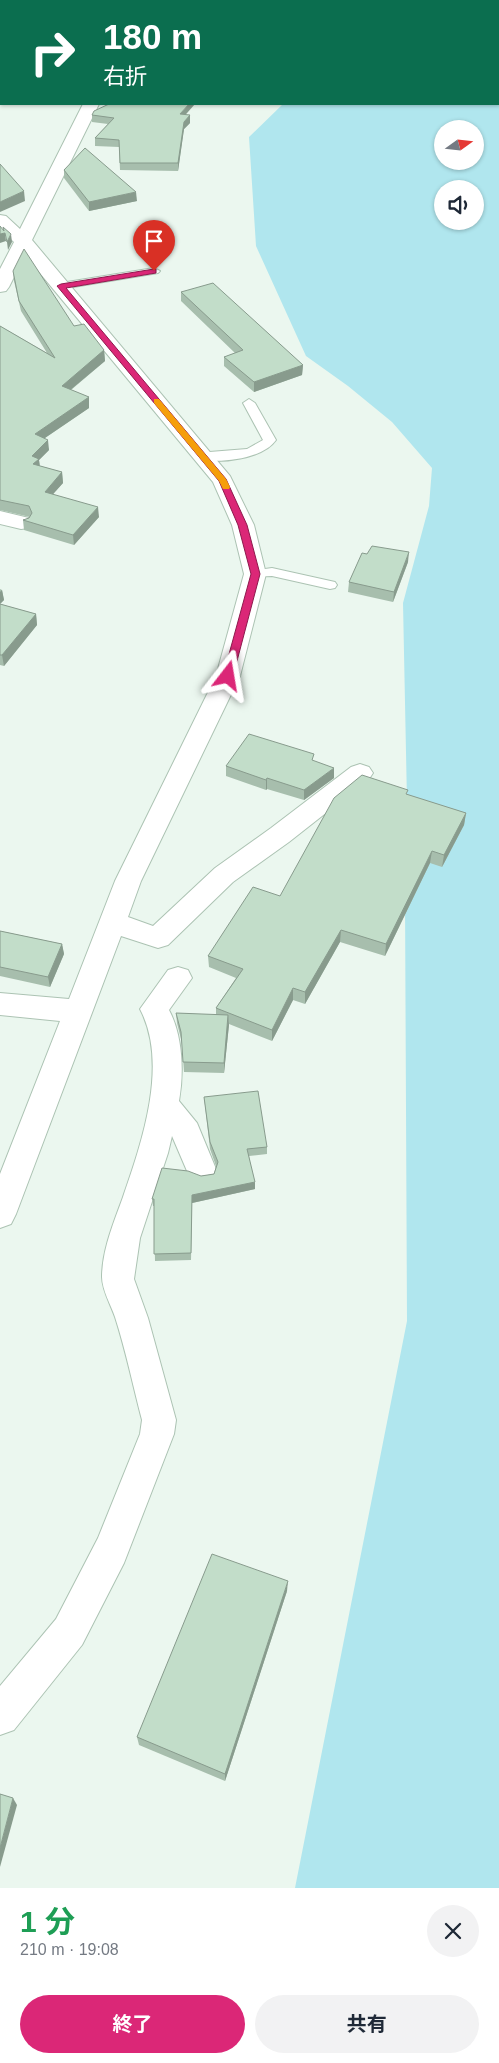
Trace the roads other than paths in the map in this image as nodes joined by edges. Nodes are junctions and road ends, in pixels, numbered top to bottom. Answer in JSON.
{"nodes":[{"id":1,"x":91,"y":105,"type":"edge"},
{"id":2,"x":0,"y":220,"type":"edge"},
{"id":3,"x":23,"y":241,"type":"junction"},
{"id":4,"x":154,"y":271,"type":"dead end"},
{"id":5,"x":61,"y":286,"type":"junction"},
{"id":6,"x":0,"y":287,"type":"edge"},
{"id":7,"x":249,"y":403,"type":"dead end"},
{"id":8,"x":202,"y":456,"type":"junction"},
{"id":9,"x":0,"y":517,"type":"edge"},
{"id":10,"x":22,"y":523,"type":"dead end"},
{"id":11,"x":255,"y":574,"type":"junction"},
{"id":12,"x":330,"y":585,"type":"dead end"},
{"id":13,"x":360,"y":773,"type":"dead end"},
{"id":14,"x":112,"y":922,"type":"junction"},
{"id":15,"x":178,"y":978,"type":"dead end"},
{"id":16,"x":0,"y":1004,"type":"edge"},
{"id":17,"x":77,"y":1011,"type":"junction"},
{"id":18,"x":164,"y":1105,"type":"junction"},
{"id":19,"x":201,"y":1169,"type":"dead end"},
{"id":20,"x":0,"y":1214,"type":"edge"},
{"id":21,"x":0,"y":1716,"type":"edge"}],
"edges":[{"from":1,"to":3,"type":"street"},
{"from":2,"to":3,"type":"street"},
{"from":3,"to":5,"type":"street"},
{"from":3,"to":6,"type":"street"},
{"from":4,"to":5,"type":"lane"},
{"from":5,"to":8,"type":"street"},
{"from":7,"to":8,"type":"lane"},
{"from":8,"to":11,"type":"street"},
{"from":9,"to":10,"type":"street"},
{"from":11,"to":12,"type":"lane"},
{"from":11,"to":14,"type":"street"},
{"from":13,"to":14,"type":"street"},
{"from":14,"to":17,"type":"street"},
{"from":15,"to":18,"type":"street"},
{"from":16,"to":17,"type":"street"},
{"from":17,"to":20,"type":"street"},
{"from":18,"to":19,"type":"street"},
{"from":18,"to":21,"type":"street"}]}
